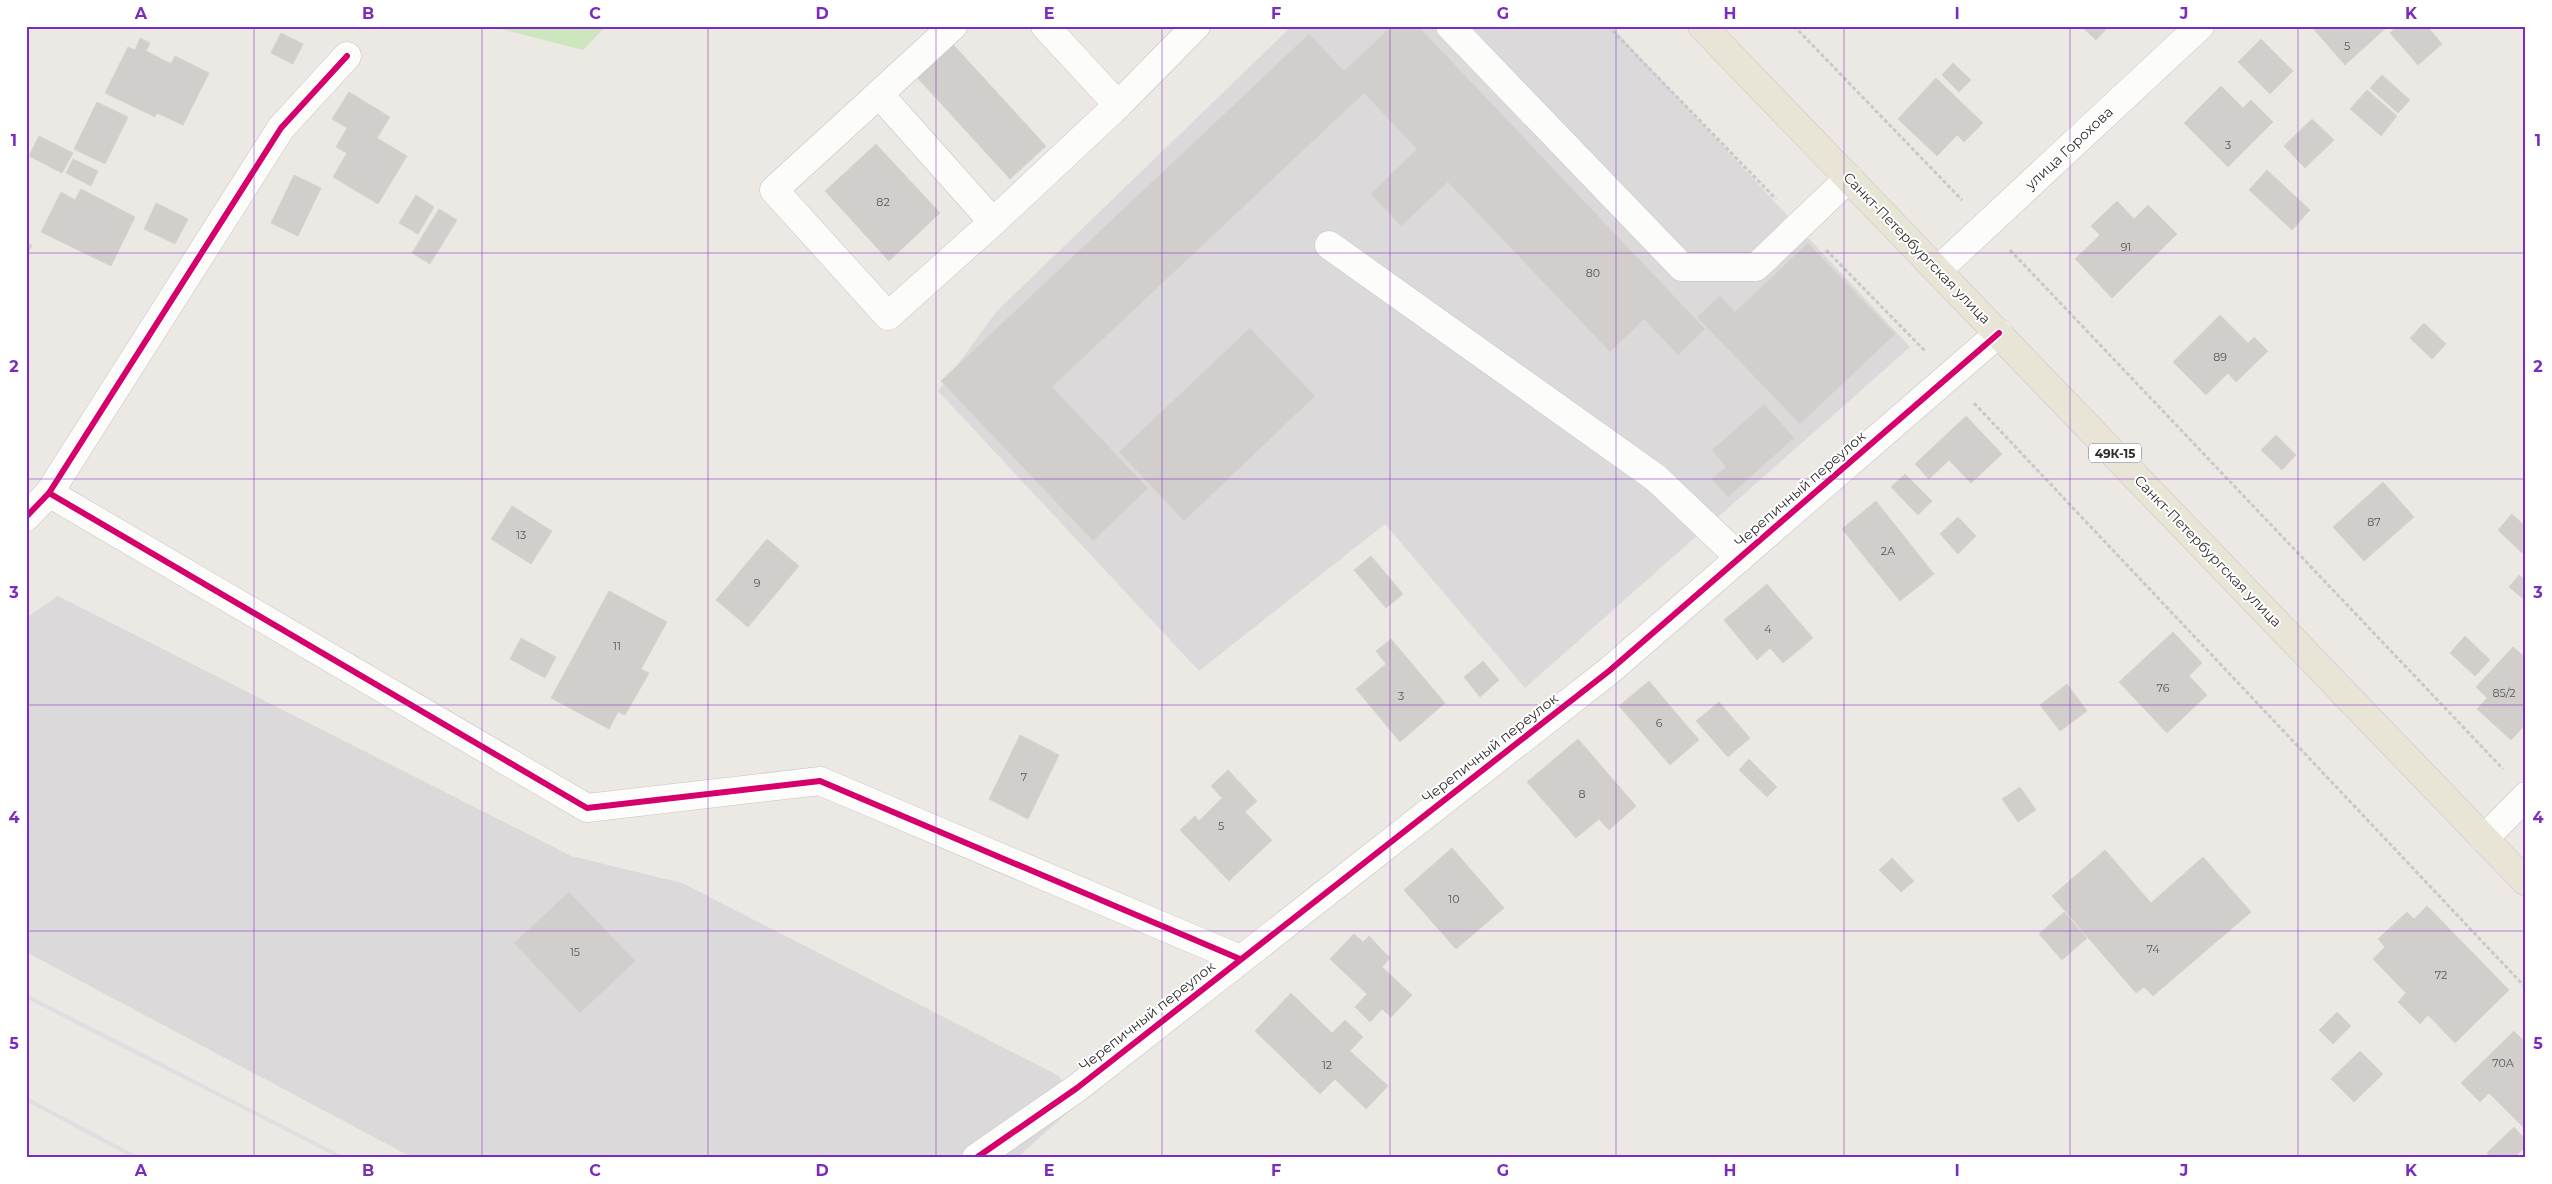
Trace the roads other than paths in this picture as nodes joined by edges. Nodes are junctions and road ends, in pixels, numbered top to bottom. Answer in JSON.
{"nodes":[{"id":1,"x":953,"y":26,"type":"edge"},
{"id":2,"x":1045,"y":26,"type":"edge"},
{"id":3,"x":1196,"y":26,"type":"edge"},
{"id":4,"x":1450,"y":26,"type":"edge"},
{"id":5,"x":1702,"y":26,"type":"edge"},
{"id":6,"x":2200,"y":26,"type":"edge"},
{"id":7,"x":347,"y":56,"type":"dead end"},
{"id":8,"x":879,"y":94,"type":"junction"},
{"id":9,"x":1118,"y":105,"type":"junction"},
{"id":10,"x":1849,"y":178,"type":"junction"},
{"id":11,"x":993,"y":222,"type":"junction"},
{"id":12,"x":1329,"y":245,"type":"dead end"},
{"id":13,"x":1938,"y":270,"type":"junction"},
{"id":14,"x":1999,"y":333,"type":"junction"},
{"id":15,"x":49,"y":493,"type":"junction"},
{"id":16,"x":26,"y":517,"type":"edge"},
{"id":17,"x":1740,"y":558,"type":"junction"},
{"id":18,"x":2526,"y":796,"type":"edge"},
{"id":19,"x":2484,"y":839,"type":"junction"},
{"id":20,"x":2526,"y":882,"type":"edge"},
{"id":21,"x":1240,"y":959,"type":"junction"},
{"id":22,"x":976,"y":1158,"type":"edge"}],
"edges":[{"from":1,"to":8,"type":"street"},
{"from":2,"to":9,"type":"street"},
{"from":3,"to":9,"type":"street"},
{"from":4,"to":10,"type":"street"},
{"from":5,"to":10,"type":"main road","name":"Санкт-Петербургская улица","number":"49К-15"},
{"from":6,"to":13,"type":"street","name":"улица Горохова"},
{"from":7,"to":15,"type":"street"},
{"from":8,"to":11,"type":"street"},
{"from":8,"to":11,"type":"street"},
{"from":9,"to":11,"type":"street"},
{"from":10,"to":13,"type":"main road","name":"Санкт-Петербургская улица","number":"49К-15"},
{"from":12,"to":17,"type":"street"},
{"from":13,"to":14,"type":"main road","name":"Санкт-Петербургская улица","number":"49К-15"},
{"from":14,"to":17,"type":"street","name":"Черепичный переулок"},
{"from":14,"to":19,"type":"main road","name":"Санкт-Петербургская улица","number":"49К-15"},
{"from":15,"to":16,"type":"street"},
{"from":15,"to":21,"type":"street"},
{"from":17,"to":21,"type":"street","name":"Черепичный переулок"},
{"from":18,"to":19,"type":"street"},
{"from":19,"to":20,"type":"main road","name":"Санкт-Петербургская улица","number":"49К-15"},
{"from":21,"to":22,"type":"street","name":"Черепичный переулок"}]}
